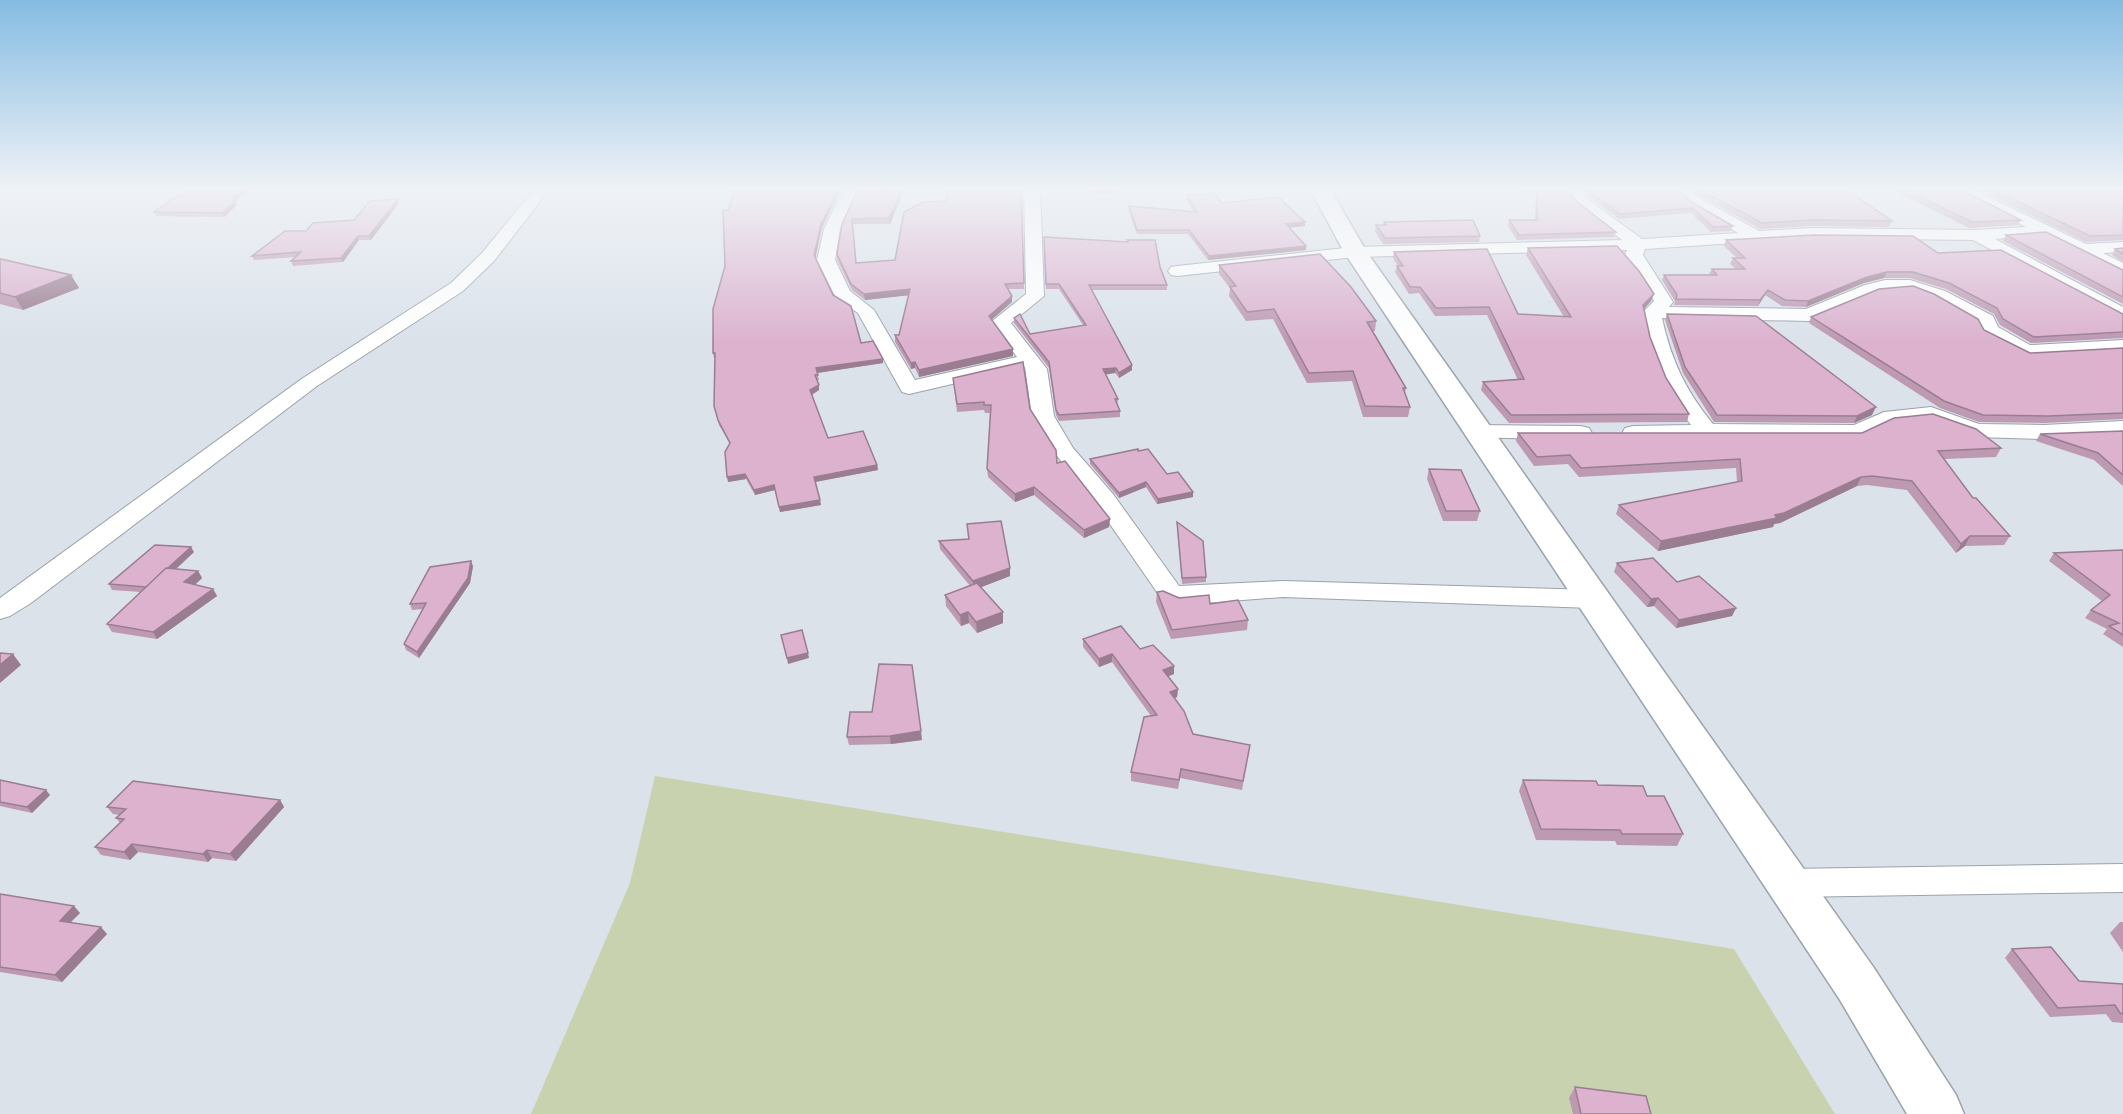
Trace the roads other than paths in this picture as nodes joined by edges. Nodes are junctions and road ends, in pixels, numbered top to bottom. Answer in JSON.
{"nodes":[{"id":1,"x":503,"y":239,"type":"edge"},
{"id":2,"x":830,"y":239,"type":"edge"},
{"id":3,"x":1033,"y":239,"type":"edge"},
{"id":4,"x":1348,"y":239,"type":"edge"},
{"id":5,"x":1631,"y":239,"type":"edge"},
{"id":6,"x":1711,"y":239,"type":"edge"},
{"id":7,"x":1985,"y":239,"type":"edge"},
{"id":8,"x":2064,"y":239,"type":"edge"},
{"id":9,"x":1638,"y":244,"type":"junction"},
{"id":10,"x":2123,"y":247,"type":"edge"},
{"id":11,"x":2084,"y":249,"type":"junction"},
{"id":12,"x":1355,"y":252,"type":"junction"},
{"id":13,"x":2123,"y":270,"type":"edge"},
{"id":14,"x":1177,"y":271,"type":"dead end"},
{"id":15,"x":1652,"y":312,"type":"junction"},
{"id":16,"x":2123,"y":314,"type":"edge"},
{"id":17,"x":2123,"y":346,"type":"edge"},
{"id":18,"x":1031,"y":360,"type":"junction"},
{"id":19,"x":2123,"y":428,"type":"edge"},
{"id":20,"x":1707,"y":431,"type":"junction"},
{"id":21,"x":1477,"y":432,"type":"junction"},
{"id":22,"x":1595,"y":433,"type":"edge"},
{"id":23,"x":1618,"y":433,"type":"edge"},
{"id":24,"x":1591,"y":599,"type":"junction"},
{"id":25,"x":0,"y":610,"type":"edge"},
{"id":26,"x":2123,"y":878,"type":"edge"},
{"id":27,"x":1787,"y":883,"type":"junction"},
{"id":28,"x":1937,"y":1114,"type":"edge"}],
"edges":[{"from":1,"to":25,"type":"street"},
{"from":2,"to":18,"type":"street"},
{"from":3,"to":18,"type":"street"},
{"from":4,"to":12,"type":"main road"},
{"from":5,"to":9,"type":"street"},
{"from":6,"to":9,"type":"street"},
{"from":7,"to":16,"type":"street"},
{"from":8,"to":11,"type":"street"},
{"from":9,"to":12,"type":"street"},
{"from":9,"to":15,"type":"street"},
{"from":10,"to":11,"type":"street"},
{"from":11,"to":13,"type":"street"},
{"from":12,"to":14,"type":"street"},
{"from":12,"to":21,"type":"main road"},
{"from":15,"to":17,"type":"street"},
{"from":15,"to":20,"type":"street"},
{"from":18,"to":24,"type":"street"},
{"from":19,"to":20,"type":"street"},
{"from":20,"to":23,"type":"street"},
{"from":21,"to":22,"type":"street"},
{"from":21,"to":24,"type":"main road"},
{"from":24,"to":27,"type":"main road"},
{"from":26,"to":27,"type":"street"},
{"from":27,"to":28,"type":"main road"}]}
